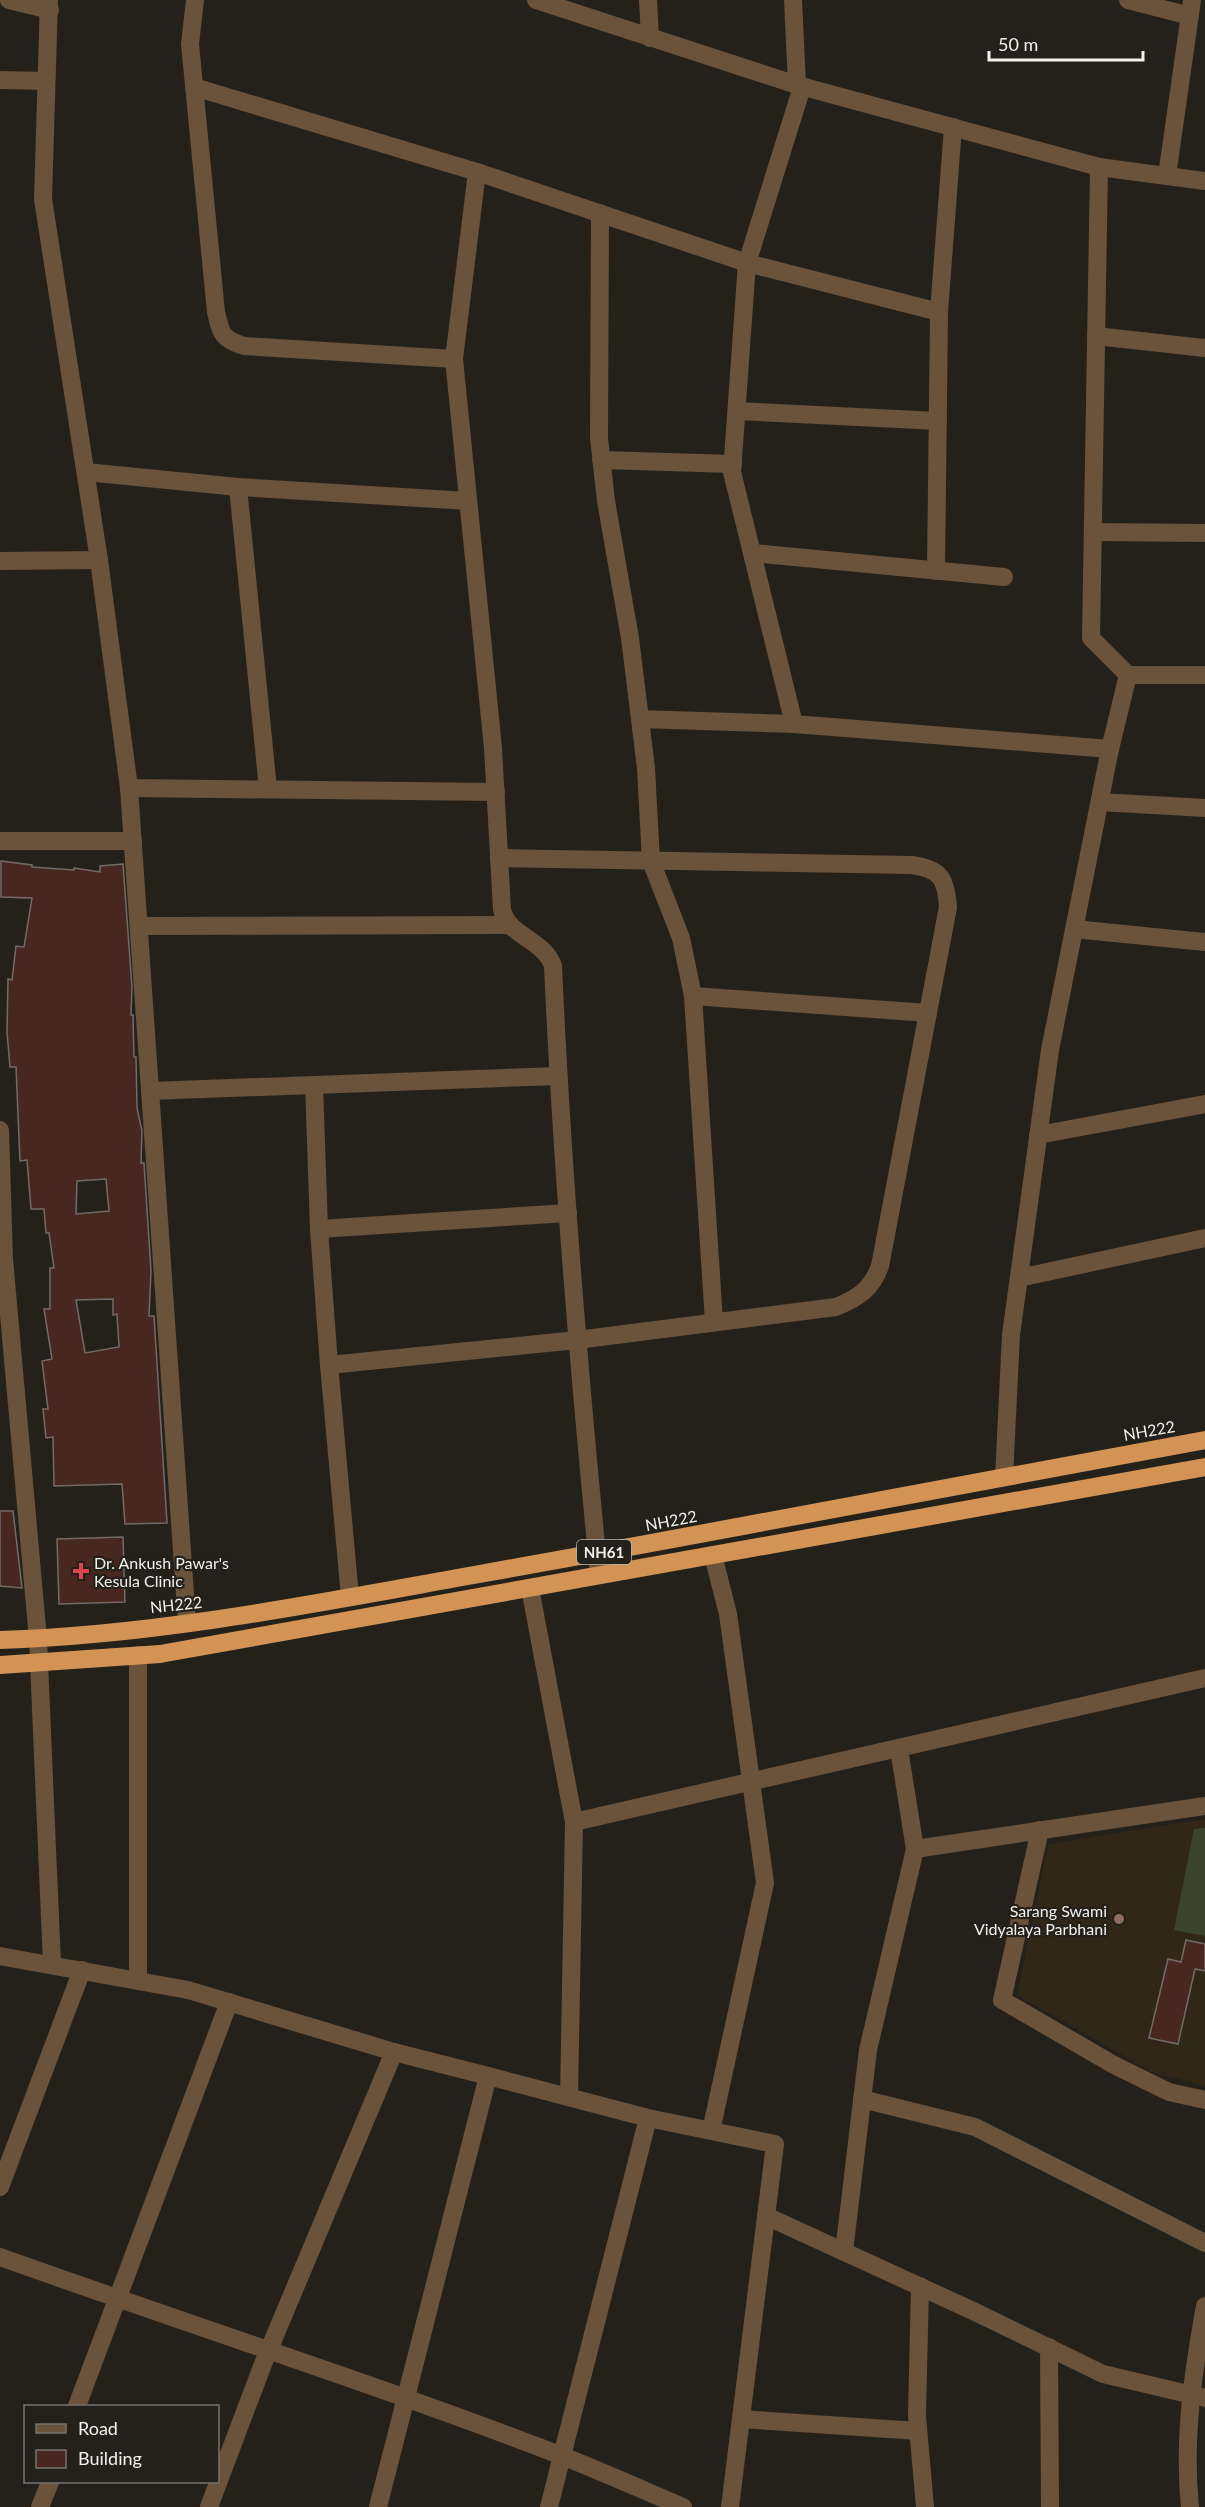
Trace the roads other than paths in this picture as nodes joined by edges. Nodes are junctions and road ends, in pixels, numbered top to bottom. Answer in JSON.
{"nodes":[{"id":1,"x":9,"y":0,"type":"edge"},
{"id":2,"x":195,"y":0,"type":"edge"},
{"id":3,"x":536,"y":0,"type":"edge"},
{"id":4,"x":648,"y":0,"type":"edge"},
{"id":5,"x":793,"y":0,"type":"edge"},
{"id":6,"x":1128,"y":0,"type":"edge"},
{"id":7,"x":49,"y":5,"type":"edge"},
{"id":8,"x":1191,"y":8,"type":"edge"},
{"id":9,"x":650,"y":38,"type":"junction"},
{"id":10,"x":0,"y":80,"type":"edge"},
{"id":11,"x":45,"y":81,"type":"junction"},
{"id":12,"x":800,"y":86,"type":"junction"},
{"id":13,"x":194,"y":87,"type":"junction"},
{"id":14,"x":953,"y":128,"type":"junction"},
{"id":15,"x":1099,"y":167,"type":"junction"},
{"id":16,"x":477,"y":172,"type":"junction"},
{"id":17,"x":1167,"y":176,"type":"junction"},
{"id":18,"x":1205,"y":181,"type":"edge"},
{"id":19,"x":600,"y":213,"type":"junction"},
{"id":20,"x":747,"y":263,"type":"junction"},
{"id":21,"x":939,"y":312,"type":"junction"},
{"id":22,"x":1096,"y":336,"type":"junction"},
{"id":23,"x":1205,"y":348,"type":"edge"},
{"id":24,"x":454,"y":359,"type":"junction"},
{"id":25,"x":737,"y":411,"type":"junction"},
{"id":26,"x":938,"y":421,"type":"junction"},
{"id":27,"x":602,"y":460,"type":"junction"},
{"id":28,"x":733,"y":464,"type":"junction"},
{"id":29,"x":86,"y":472,"type":"junction"},
{"id":30,"x":238,"y":487,"type":"junction"},
{"id":31,"x":468,"y":501,"type":"junction"},
{"id":32,"x":1093,"y":532,"type":"junction"},
{"id":33,"x":1205,"y":533,"type":"edge"},
{"id":34,"x":753,"y":553,"type":"junction"},
{"id":35,"x":99,"y":560,"type":"junction"},
{"id":36,"x":0,"y":561,"type":"edge"},
{"id":37,"x":936,"y":571,"type":"junction"},
{"id":38,"x":1004,"y":577,"type":"dead end"},
{"id":39,"x":1128,"y":675,"type":"junction"},
{"id":40,"x":1205,"y":675,"type":"edge"},
{"id":41,"x":640,"y":719,"type":"junction"},
{"id":42,"x":794,"y":724,"type":"junction"},
{"id":43,"x":1110,"y":749,"type":"junction"},
{"id":44,"x":129,"y":789,"type":"junction"},
{"id":45,"x":268,"y":789,"type":"junction"},
{"id":46,"x":496,"y":792,"type":"junction"},
{"id":47,"x":1100,"y":802,"type":"junction"},
{"id":48,"x":1205,"y":808,"type":"edge"},
{"id":49,"x":133,"y":841,"type":"junction"},
{"id":50,"x":0,"y":842,"type":"edge"},
{"id":51,"x":499,"y":858,"type":"junction"},
{"id":52,"x":651,"y":861,"type":"junction"},
{"id":53,"x":510,"y":925,"type":"junction"},
{"id":54,"x":139,"y":926,"type":"junction"},
{"id":55,"x":1074,"y":929,"type":"junction"},
{"id":56,"x":1205,"y":942,"type":"edge"},
{"id":57,"x":693,"y":996,"type":"junction"},
{"id":58,"x":928,"y":1013,"type":"junction"},
{"id":59,"x":558,"y":1076,"type":"junction"},
{"id":60,"x":314,"y":1085,"type":"junction"},
{"id":61,"x":150,"y":1090,"type":"junction"},
{"id":62,"x":1205,"y":1104,"type":"edge"},
{"id":63,"x":0,"y":1130,"type":"edge"},
{"id":64,"x":1038,"y":1135,"type":"junction"},
{"id":65,"x":568,"y":1214,"type":"junction"},
{"id":66,"x":319,"y":1229,"type":"junction"},
{"id":67,"x":1205,"y":1238,"type":"edge"},
{"id":68,"x":2,"y":1259,"type":"edge"},
{"id":69,"x":1019,"y":1278,"type":"junction"},
{"id":70,"x":714,"y":1322,"type":"junction"},
{"id":71,"x":577,"y":1340,"type":"junction"},
{"id":72,"x":328,"y":1365,"type":"junction"},
{"id":73,"x":9,"y":1434,"type":"edge"},
{"id":74,"x":1205,"y":1440,"type":"edge"},
{"id":75,"x":1205,"y":1467,"type":"edge"},
{"id":76,"x":1004,"y":1477,"type":"junction"},
{"id":77,"x":597,"y":1554,"type":"junction"},
{"id":78,"x":713,"y":1555,"type":"junction"},
{"id":79,"x":599,"y":1575,"type":"junction"},
{"id":80,"x":530,"y":1588,"type":"junction"},
{"id":81,"x":350,"y":1597,"type":"junction"},
{"id":82,"x":187,"y":1623,"type":"junction"},
{"id":83,"x":38,"y":1639,"type":"junction"},
{"id":84,"x":0,"y":1640,"type":"edge"},
{"id":85,"x":138,"y":1655,"type":"junction"},
{"id":86,"x":39,"y":1664,"type":"junction"},
{"id":87,"x":0,"y":1665,"type":"edge"},
{"id":88,"x":1205,"y":1678,"type":"edge"},
{"id":89,"x":899,"y":1749,"type":"junction"},
{"id":90,"x":751,"y":1783,"type":"junction"},
{"id":91,"x":1205,"y":1806,"type":"edge"},
{"id":92,"x":574,"y":1822,"type":"junction"},
{"id":93,"x":1040,"y":1830,"type":"junction"},
{"id":94,"x":915,"y":1849,"type":"junction"},
{"id":95,"x":0,"y":1956,"type":"edge"},
{"id":96,"x":52,"y":1964,"type":"junction"},
{"id":97,"x":82,"y":1970,"type":"junction"},
{"id":98,"x":138,"y":1981,"type":"junction"},
{"id":99,"x":229,"y":2002,"type":"junction"},
{"id":100,"x":394,"y":2052,"type":"junction"},
{"id":101,"x":488,"y":2076,"type":"junction"},
{"id":102,"x":569,"y":2097,"type":"junction"},
{"id":103,"x":862,"y":2099,"type":"junction"},
{"id":104,"x":1205,"y":2100,"type":"edge"},
{"id":105,"x":648,"y":2118,"type":"junction"},
{"id":106,"x":711,"y":2131,"type":"junction"},
{"id":107,"x":0,"y":2187,"type":"edge"},
{"id":108,"x":766,"y":2216,"type":"junction"},
{"id":109,"x":1205,"y":2243,"type":"edge"},
{"id":110,"x":844,"y":2252,"type":"junction"},
{"id":111,"x":0,"y":2257,"type":"edge"},
{"id":112,"x":920,"y":2286,"type":"junction"},
{"id":113,"x":116,"y":2299,"type":"junction"},
{"id":114,"x":1205,"y":2306,"type":"edge"},
{"id":115,"x":1049,"y":2348,"type":"junction"},
{"id":116,"x":269,"y":2350,"type":"junction"},
{"id":117,"x":1198,"y":2397,"type":"edge"},
{"id":118,"x":405,"y":2399,"type":"junction"},
{"id":119,"x":77,"y":2405,"type":"edge"},
{"id":120,"x":741,"y":2419,"type":"junction"},
{"id":121,"x":918,"y":2432,"type":"junction"},
{"id":122,"x":562,"y":2456,"type":"junction"},
{"id":123,"x":219,"y":2481,"type":"edge"},
{"id":124,"x":49,"y":2483,"type":"edge"},
{"id":125,"x":218,"y":2483,"type":"edge"},
{"id":126,"x":40,"y":2507,"type":"edge"},
{"id":127,"x":209,"y":2507,"type":"edge"},
{"id":128,"x":378,"y":2507,"type":"edge"},
{"id":129,"x":549,"y":2507,"type":"edge"},
{"id":130,"x":683,"y":2507,"type":"edge"},
{"id":131,"x":730,"y":2507,"type":"edge"},
{"id":132,"x":924,"y":2507,"type":"edge"},
{"id":133,"x":1050,"y":2507,"type":"edge"},
{"id":134,"x":1190,"y":2507,"type":"edge"}],
"edges":[{"from":1,"to":7,"type":"street"},
{"from":2,"to":13,"type":"street"},
{"from":3,"to":9,"type":"street"},
{"from":4,"to":9,"type":"street"},
{"from":5,"to":12,"type":"street"},
{"from":6,"to":8,"type":"street"},
{"from":7,"to":11,"type":"street"},
{"from":8,"to":17,"type":"street"},
{"from":9,"to":12,"type":"street"},
{"from":10,"to":11,"type":"street"},
{"from":11,"to":29,"type":"street"},
{"from":12,"to":14,"type":"street"},
{"from":12,"to":20,"type":"street"},
{"from":13,"to":16,"type":"street"},
{"from":13,"to":24,"type":"street"},
{"from":14,"to":15,"type":"street"},
{"from":14,"to":21,"type":"street"},
{"from":15,"to":17,"type":"street"},
{"from":15,"to":22,"type":"street"},
{"from":16,"to":19,"type":"street"},
{"from":16,"to":24,"type":"street"},
{"from":17,"to":18,"type":"street"},
{"from":19,"to":20,"type":"street"},
{"from":19,"to":27,"type":"street"},
{"from":20,"to":21,"type":"street"},
{"from":20,"to":25,"type":"street"},
{"from":21,"to":26,"type":"street"},
{"from":22,"to":23,"type":"street"},
{"from":22,"to":32,"type":"street"},
{"from":24,"to":31,"type":"street"},
{"from":25,"to":26,"type":"street"},
{"from":25,"to":28,"type":"street"},
{"from":26,"to":37,"type":"street"},
{"from":27,"to":28,"type":"street"},
{"from":27,"to":41,"type":"street"},
{"from":28,"to":34,"type":"street"},
{"from":29,"to":30,"type":"street"},
{"from":29,"to":35,"type":"street"},
{"from":30,"to":31,"type":"street"},
{"from":30,"to":45,"type":"street"},
{"from":31,"to":46,"type":"street"},
{"from":32,"to":33,"type":"street"},
{"from":32,"to":39,"type":"street"},
{"from":34,"to":37,"type":"street"},
{"from":34,"to":42,"type":"street"},
{"from":35,"to":36,"type":"street"},
{"from":35,"to":44,"type":"street"},
{"from":37,"to":38,"type":"street"},
{"from":39,"to":40,"type":"street"},
{"from":39,"to":43,"type":"street"},
{"from":41,"to":42,"type":"street"},
{"from":41,"to":52,"type":"street"},
{"from":42,"to":43,"type":"street"},
{"from":43,"to":47,"type":"street"},
{"from":44,"to":45,"type":"street"},
{"from":44,"to":49,"type":"street"},
{"from":45,"to":46,"type":"street"},
{"from":46,"to":51,"type":"street"},
{"from":47,"to":48,"type":"street"},
{"from":47,"to":55,"type":"street"},
{"from":49,"to":50,"type":"street"},
{"from":49,"to":54,"type":"street"},
{"from":51,"to":52,"type":"street"},
{"from":51,"to":53,"type":"street"},
{"from":52,"to":57,"type":"street"},
{"from":52,"to":58,"type":"street"},
{"from":53,"to":54,"type":"street"},
{"from":53,"to":59,"type":"street"},
{"from":54,"to":61,"type":"street"},
{"from":55,"to":56,"type":"street"},
{"from":55,"to":64,"type":"street"},
{"from":57,"to":58,"type":"street"},
{"from":57,"to":70,"type":"street"},
{"from":58,"to":70,"type":"street"},
{"from":59,"to":60,"type":"street"},
{"from":59,"to":65,"type":"street"},
{"from":60,"to":61,"type":"street"},
{"from":60,"to":66,"type":"street"},
{"from":61,"to":82,"type":"street"},
{"from":62,"to":64,"type":"street"},
{"from":63,"to":68,"type":"street"},
{"from":64,"to":69,"type":"street"},
{"from":65,"to":66,"type":"street"},
{"from":65,"to":71,"type":"street"},
{"from":66,"to":72,"type":"street"},
{"from":67,"to":69,"type":"street"},
{"from":68,"to":73,"type":"street"},
{"from":69,"to":76,"type":"street"},
{"from":70,"to":71,"type":"street"},
{"from":71,"to":72,"type":"street"},
{"from":71,"to":77,"type":"street"},
{"from":72,"to":81,"type":"street"},
{"from":73,"to":83,"type":"street"},
{"from":74,"to":76,"type":"highway","name":"NH222","number":"NH61"},
{"from":75,"to":78,"type":"highway","number":"NH61"},
{"from":76,"to":77,"type":"highway","name":"NH222","number":"NH61"},
{"from":77,"to":79,"type":"street"},
{"from":77,"to":81,"type":"highway","name":"NH222","number":"NH61"},
{"from":78,"to":79,"type":"highway","number":"NH61"},
{"from":78,"to":90,"type":"street"},
{"from":79,"to":80,"type":"highway","number":"NH61"},
{"from":80,"to":85,"type":"highway","number":"NH61"},
{"from":80,"to":92,"type":"street"},
{"from":81,"to":82,"type":"highway","name":"NH222","number":"NH61"},
{"from":82,"to":83,"type":"highway","name":"NH222","number":"NH61"},
{"from":83,"to":84,"type":"highway","name":"NH222","number":"NH61"},
{"from":83,"to":86,"type":"street"},
{"from":85,"to":86,"type":"highway","number":"NH61"},
{"from":85,"to":98,"type":"street"},
{"from":86,"to":87,"type":"highway","number":"NH61"},
{"from":86,"to":96,"type":"street"},
{"from":88,"to":89,"type":"street"},
{"from":89,"to":90,"type":"street"},
{"from":89,"to":94,"type":"street"},
{"from":90,"to":92,"type":"street"},
{"from":90,"to":106,"type":"street"},
{"from":91,"to":93,"type":"street"},
{"from":92,"to":102,"type":"street"},
{"from":93,"to":94,"type":"street"},
{"from":93,"to":104,"type":"street"},
{"from":94,"to":103,"type":"street"},
{"from":95,"to":96,"type":"street"},
{"from":96,"to":97,"type":"street"},
{"from":97,"to":98,"type":"street"},
{"from":97,"to":107,"type":"street"},
{"from":98,"to":99,"type":"street"},
{"from":99,"to":100,"type":"street"},
{"from":99,"to":113,"type":"street"},
{"from":100,"to":101,"type":"street"},
{"from":100,"to":116,"type":"street"},
{"from":101,"to":102,"type":"street"},
{"from":101,"to":118,"type":"street"},
{"from":102,"to":105,"type":"street"},
{"from":103,"to":109,"type":"street"},
{"from":103,"to":110,"type":"street"},
{"from":105,"to":106,"type":"street"},
{"from":105,"to":122,"type":"street"},
{"from":106,"to":108,"type":"street"},
{"from":108,"to":110,"type":"street"},
{"from":108,"to":120,"type":"street"},
{"from":110,"to":112,"type":"street"},
{"from":111,"to":113,"type":"street"},
{"from":112,"to":115,"type":"street"},
{"from":112,"to":121,"type":"street"},
{"from":113,"to":116,"type":"street"},
{"from":113,"to":119,"type":"street"},
{"from":114,"to":117,"type":"street"},
{"from":115,"to":117,"type":"street"},
{"from":115,"to":133,"type":"street"},
{"from":116,"to":118,"type":"street"},
{"from":116,"to":123,"type":"street"},
{"from":117,"to":134,"type":"street"},
{"from":118,"to":122,"type":"street"},
{"from":118,"to":128,"type":"street"},
{"from":120,"to":121,"type":"street"},
{"from":120,"to":131,"type":"street"},
{"from":121,"to":132,"type":"street"},
{"from":122,"to":129,"type":"street"},
{"from":122,"to":130,"type":"street"},
{"from":124,"to":126,"type":"street"},
{"from":125,"to":127,"type":"street"}]}
